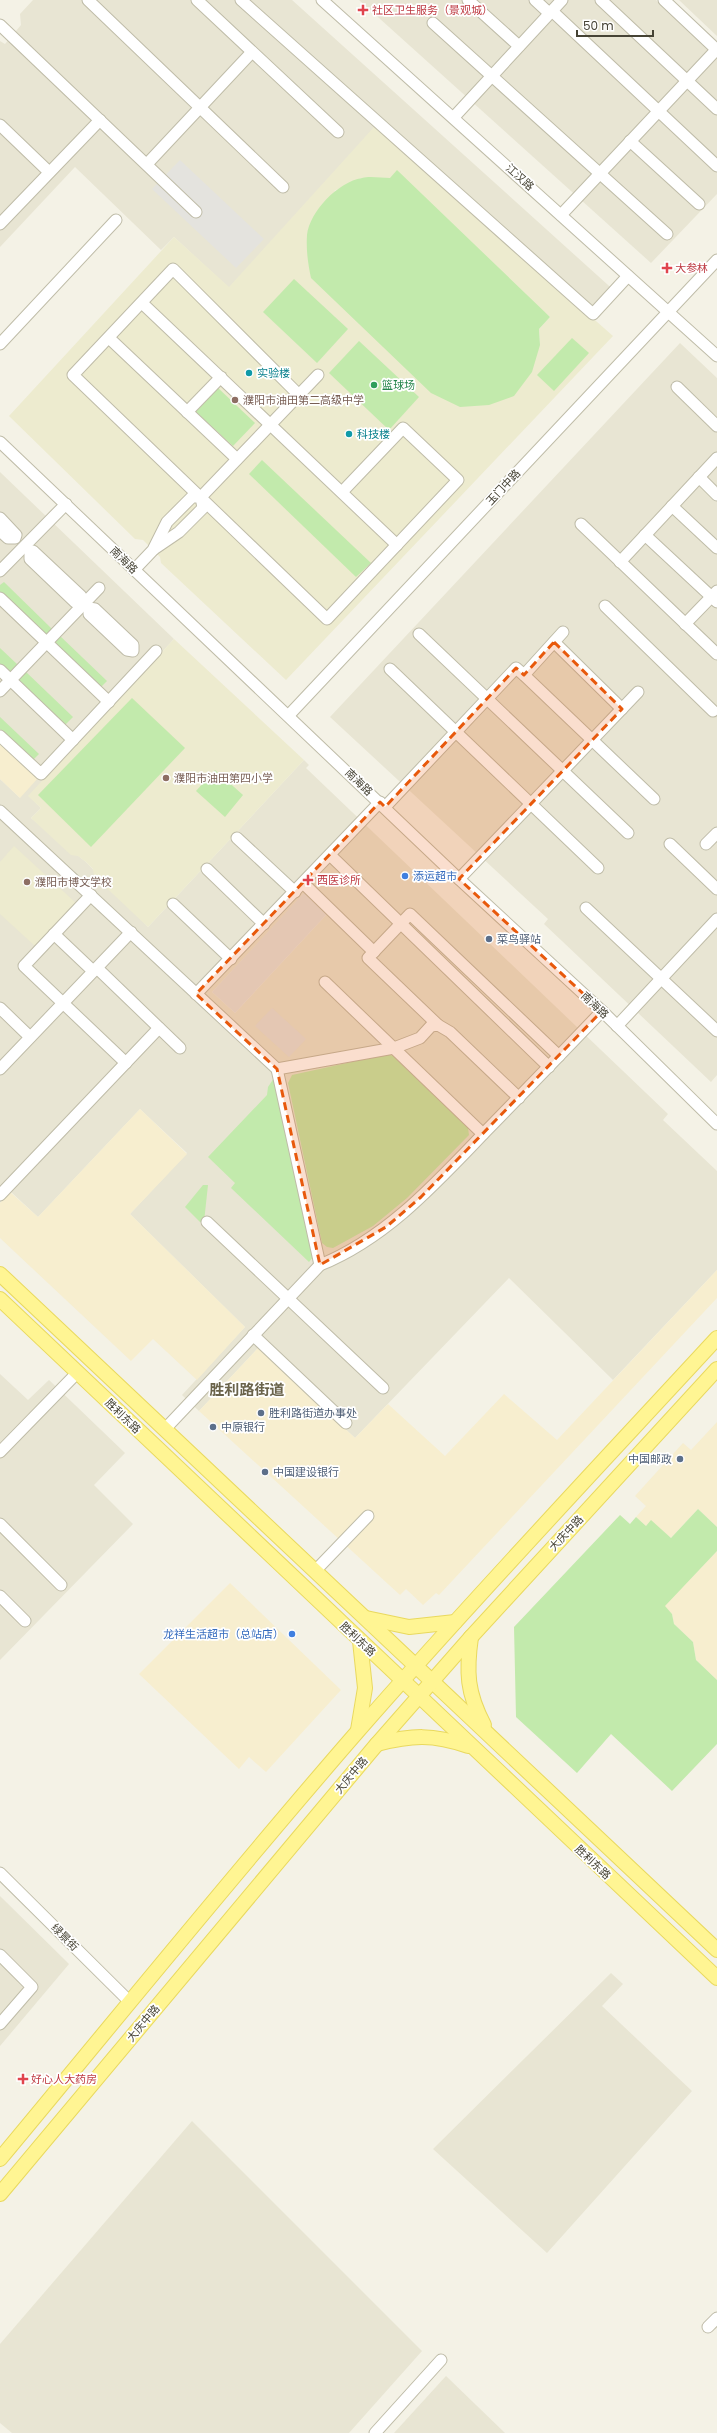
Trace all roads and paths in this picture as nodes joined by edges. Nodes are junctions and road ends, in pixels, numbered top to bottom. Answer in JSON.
{"nodes":[{"id":1,"x":88,"y":0,"type":"edge"},
{"id":2,"x":198,"y":0,"type":"edge"},
{"id":3,"x":241,"y":0,"type":"edge"},
{"id":4,"x":322,"y":0,"type":"edge"},
{"id":5,"x":468,"y":0,"type":"edge"},
{"id":6,"x":535,"y":0,"type":"edge"},
{"id":7,"x":562,"y":0,"type":"edge"},
{"id":8,"x":601,"y":0,"type":"edge"},
{"id":9,"x":664,"y":0,"type":"edge"},
{"id":10,"x":551,"y":12,"type":"junction"},
{"id":11,"x":433,"y":23,"type":"dead end"},
{"id":12,"x":0,"y":26,"type":"edge"},
{"id":13,"x":519,"y":46,"type":"junction"},
{"id":14,"x":717,"y":50,"type":"edge"},
{"id":15,"x":252,"y":52,"type":"junction"},
{"id":16,"x":492,"y":76,"type":"junction"},
{"id":17,"x":687,"y":81,"type":"junction"},
{"id":18,"x":199,"y":108,"type":"junction"},
{"id":19,"x":717,"y":109,"type":"edge"},
{"id":20,"x":658,"y":111,"type":"junction"},
{"id":21,"x":454,"y":117,"type":"junction"},
{"id":22,"x":100,"y":120,"type":"junction"},
{"id":23,"x":0,"y":125,"type":"edge"},
{"id":24,"x":338,"y":132,"type":"dead end"},
{"id":25,"x":630,"y":141,"type":"junction"},
{"id":26,"x":146,"y":164,"type":"junction"},
{"id":27,"x":717,"y":166,"type":"edge"},
{"id":28,"x":49,"y":172,"type":"junction"},
{"id":29,"x":600,"y":174,"type":"junction"},
{"id":30,"x":283,"y":187,"type":"dead end"},
{"id":31,"x":699,"y":204,"type":"dead end"},
{"id":32,"x":196,"y":212,"type":"dead end"},
{"id":33,"x":561,"y":215,"type":"junction"},
{"id":34,"x":116,"y":220,"type":"dead end"},
{"id":35,"x":0,"y":224,"type":"edge"},
{"id":36,"x":668,"y":234,"type":"dead end"},
{"id":37,"x":717,"y":260,"type":"edge"},
{"id":38,"x":628,"y":276,"type":"junction"},
{"id":39,"x":142,"y":303,"type":"junction"},
{"id":40,"x":668,"y":312,"type":"junction"},
{"id":41,"x":110,"y":338,"type":"junction"},
{"id":42,"x":0,"y":344,"type":"edge"},
{"id":43,"x":717,"y":356,"type":"edge"},
{"id":44,"x":318,"y":375,"type":"dead end"},
{"id":45,"x":221,"y":377,"type":"junction"},
{"id":46,"x":676,"y":387,"type":"dead end"},
{"id":47,"x":298,"y":395,"type":"junction"},
{"id":48,"x":187,"y":412,"type":"junction"},
{"id":49,"x":270,"y":424,"type":"junction"},
{"id":50,"x":717,"y":426,"type":"edge"},
{"id":51,"x":0,"y":442,"type":"edge"},
{"id":52,"x":717,"y":458,"type":"edge"},
{"id":53,"x":237,"y":460,"type":"junction"},
{"id":54,"x":699,"y":477,"type":"junction"},
{"id":55,"x":342,"y":492,"type":"junction"},
{"id":56,"x":717,"y":495,"type":"edge"},
{"id":57,"x":201,"y":497,"type":"junction"},
{"id":58,"x":66,"y":504,"type":"junction"},
{"id":59,"x":672,"y":506,"type":"junction"},
{"id":60,"x":0,"y":518,"type":"edge"},
{"id":61,"x":581,"y":524,"type":"dead end"},
{"id":62,"x":0,"y":531,"type":"edge"},
{"id":63,"x":645,"y":535,"type":"junction"},
{"id":64,"x":14,"y":538,"type":"junction"},
{"id":65,"x":397,"y":545,"type":"junction"},
{"id":66,"x":717,"y":548,"type":"edge"},
{"id":67,"x":27,"y":550,"type":"junction"},
{"id":68,"x":153,"y":550,"type":"junction"},
{"id":69,"x":620,"y":562,"type":"junction"},
{"id":70,"x":134,"y":570,"type":"junction"},
{"id":71,"x":0,"y":571,"type":"edge"},
{"id":72,"x":99,"y":588,"type":"dead end"},
{"id":73,"x":715,"y":596,"type":"edge"},
{"id":74,"x":0,"y":598,"type":"edge"},
{"id":75,"x":85,"y":605,"type":"junction"},
{"id":76,"x":605,"y":606,"type":"dead end"},
{"id":77,"x":686,"y":624,"type":"junction"},
{"id":78,"x":563,"y":632,"type":"dead end"},
{"id":79,"x":419,"y":634,"type":"dead end"},
{"id":80,"x":554,"y":642,"type":"junction"},
{"id":81,"x":47,"y":643,"type":"junction"},
{"id":82,"x":156,"y":651,"type":"dead end"},
{"id":83,"x":717,"y":654,"type":"edge"},
{"id":84,"x":145,"y":663,"type":"junction"},
{"id":85,"x":390,"y":669,"type":"dead end"},
{"id":86,"x":0,"y":670,"type":"edge"},
{"id":87,"x":524,"y":675,"type":"junction"},
{"id":88,"x":10,"y":680,"type":"junction"},
{"id":89,"x":0,"y":691,"type":"edge"},
{"id":90,"x":638,"y":692,"type":"dead end"},
{"id":91,"x":487,"y":700,"type":"junction"},
{"id":92,"x":109,"y":702,"type":"junction"},
{"id":93,"x":622,"y":709,"type":"junction"},
{"id":94,"x":713,"y":711,"type":"dead end"},
{"id":95,"x":289,"y":714,"type":"junction"},
{"id":96,"x":456,"y":732,"type":"junction"},
{"id":97,"x":0,"y":736,"type":"edge"},
{"id":98,"x":73,"y":740,"type":"junction"},
{"id":99,"x":592,"y":740,"type":"junction"},
{"id":100,"x":563,"y":772,"type":"junction"},
{"id":101,"x":654,"y":800,"type":"dead end"},
{"id":102,"x":531,"y":804,"type":"junction"},
{"id":103,"x":382,"y":805,"type":"junction"},
{"id":104,"x":0,"y":811,"type":"edge"},
{"id":105,"x":628,"y":833,"type":"dead end"},
{"id":106,"x":717,"y":833,"type":"edge"},
{"id":107,"x":237,"y":838,"type":"dead end"},
{"id":108,"x":670,"y":844,"type":"dead end"},
{"id":109,"x":706,"y":844,"type":"dead end"},
{"id":110,"x":330,"y":855,"type":"junction"},
{"id":111,"x":598,"y":868,"type":"dead end"},
{"id":112,"x":207,"y":869,"type":"dead end"},
{"id":113,"x":459,"y":879,"type":"junction"},
{"id":114,"x":303,"y":883,"type":"junction"},
{"id":115,"x":717,"y":889,"type":"edge"},
{"id":116,"x":295,"y":892,"type":"junction"},
{"id":117,"x":91,"y":895,"type":"junction"},
{"id":118,"x":173,"y":904,"type":"dead end"},
{"id":119,"x":586,"y":908,"type":"dead end"},
{"id":120,"x":717,"y":919,"type":"edge"},
{"id":121,"x":264,"y":924,"type":"junction"},
{"id":122,"x":401,"y":924,"type":"junction"},
{"id":123,"x":131,"y":932,"type":"junction"},
{"id":124,"x":54,"y":934,"type":"junction"},
{"id":125,"x":374,"y":952,"type":"junction"},
{"id":126,"x":230,"y":959,"type":"junction"},
{"id":127,"x":95,"y":970,"type":"junction"},
{"id":128,"x":661,"y":978,"type":"junction"},
{"id":129,"x":325,"y":982,"type":"dead end"},
{"id":130,"x":196,"y":994,"type":"junction"},
{"id":131,"x":63,"y":1003,"type":"junction"},
{"id":132,"x":0,"y":1008,"type":"edge"},
{"id":133,"x":602,"y":1011,"type":"junction"},
{"id":134,"x":438,"y":1025,"type":"junction"},
{"id":135,"x":617,"y":1026,"type":"junction"},
{"id":136,"x":159,"y":1028,"type":"junction"},
{"id":137,"x":717,"y":1031,"type":"edge"},
{"id":138,"x":30,"y":1037,"type":"junction"},
{"id":139,"x":180,"y":1048,"type":"dead end"},
{"id":140,"x":394,"y":1048,"type":"junction"},
{"id":141,"x":559,"y":1056,"type":"junction"},
{"id":142,"x":126,"y":1063,"type":"junction"},
{"id":143,"x":548,"y":1067,"type":"junction"},
{"id":144,"x":0,"y":1068,"type":"edge"},
{"id":145,"x":277,"y":1069,"type":"junction"},
{"id":146,"x":519,"y":1098,"type":"junction"},
{"id":147,"x":717,"y":1124,"type":"edge"},
{"id":148,"x":483,"y":1134,"type":"junction"},
{"id":149,"x":0,"y":1195,"type":"edge"},
{"id":150,"x":207,"y":1222,"type":"dead end"},
{"id":151,"x":320,"y":1265,"type":"junction"},
{"id":152,"x":0,"y":1274,"type":"edge"},
{"id":153,"x":288,"y":1298,"type":"junction"},
{"id":154,"x":0,"y":1299,"type":"edge"},
{"id":155,"x":253,"y":1335,"type":"junction"},
{"id":156,"x":717,"y":1338,"type":"edge"},
{"id":157,"x":717,"y":1368,"type":"edge"},
{"id":158,"x":77,"y":1373,"type":"junction"},
{"id":159,"x":383,"y":1388,"type":"dead end"},
{"id":160,"x":346,"y":1423,"type":"dead end"},
{"id":161,"x":165,"y":1429,"type":"junction"},
{"id":162,"x":0,"y":1452,"type":"edge"},
{"id":163,"x":368,"y":1516,"type":"dead end"},
{"id":164,"x":0,"y":1524,"type":"edge"},
{"id":165,"x":315,"y":1571,"type":"junction"},
{"id":166,"x":61,"y":1585,"type":"dead end"},
{"id":167,"x":0,"y":1596,"type":"edge"},
{"id":168,"x":364,"y":1618,"type":"junction"},
{"id":169,"x":25,"y":1621,"type":"dead end"},
{"id":170,"x":455,"y":1622,"type":"junction"},
{"id":171,"x":471,"y":1637,"type":"junction"},
{"id":172,"x":360,"y":1641,"type":"junction"},
{"id":173,"x":416,"y":1666,"type":"junction"},
{"id":174,"x":402,"y":1681,"type":"junction"},
{"id":175,"x":432,"y":1681,"type":"junction"},
{"id":176,"x":418,"y":1696,"type":"junction"},
{"id":177,"x":358,"y":1731,"type":"junction"},
{"id":178,"x":487,"y":1732,"type":"junction"},
{"id":179,"x":377,"y":1744,"type":"junction"},
{"id":180,"x":474,"y":1748,"type":"junction"},
{"id":181,"x":0,"y":1873,"type":"edge"},
{"id":182,"x":717,"y":1950,"type":"edge"},
{"id":183,"x":0,"y":1955,"type":"edge"},
{"id":184,"x":717,"y":1978,"type":"edge"},
{"id":185,"x":129,"y":2001,"type":"junction"},
{"id":186,"x":0,"y":2024,"type":"edge"},
{"id":187,"x":0,"y":2159,"type":"edge"},
{"id":188,"x":0,"y":2194,"type":"edge"},
{"id":189,"x":717,"y":2318,"type":"edge"},
{"id":190,"x":708,"y":2327,"type":"dead end"},
{"id":191,"x":441,"y":2360,"type":"dead end"},
{"id":192,"x":374,"y":2433,"type":"edge"}],
"edges":[{"from":1,"to":18,"type":"street"},
{"from":2,"to":15,"type":"street"},
{"from":3,"to":38,"type":"street"},
{"from":4,"to":21,"type":"street","name":"江汉路"},
{"from":5,"to":13,"type":"street"},
{"from":6,"to":10,"type":"street"},
{"from":7,"to":10,"type":"street"},
{"from":8,"to":17,"type":"street"},
{"from":9,"to":14,"type":"street"},
{"from":10,"to":13,"type":"street"},
{"from":10,"to":20,"type":"street"},
{"from":11,"to":16,"type":"street"},
{"from":12,"to":22,"type":"street"},
{"from":13,"to":16,"type":"street"},
{"from":14,"to":17,"type":"street"},
{"from":15,"to":18,"type":"street"},
{"from":15,"to":24,"type":"street"},
{"from":16,"to":21,"type":"street"},
{"from":16,"to":29,"type":"street"},
{"from":17,"to":19,"type":"street"},
{"from":17,"to":20,"type":"street"},
{"from":18,"to":26,"type":"street"},
{"from":18,"to":30,"type":"street"},
{"from":20,"to":25,"type":"street"},
{"from":20,"to":27,"type":"street"},
{"from":21,"to":33,"type":"street","name":"江汉路"},
{"from":22,"to":26,"type":"street"},
{"from":22,"to":28,"type":"street"},
{"from":23,"to":28,"type":"street"},
{"from":25,"to":29,"type":"street"},
{"from":25,"to":31,"type":"street"},
{"from":26,"to":32,"type":"street"},
{"from":28,"to":35,"type":"street"},
{"from":29,"to":33,"type":"street"},
{"from":29,"to":36,"type":"street"},
{"from":33,"to":38,"type":"street","name":"江汉路"},
{"from":34,"to":42,"type":"street"},
{"from":37,"to":40,"type":"street","name":"玉门中路"},
{"from":38,"to":40,"type":"street","name":"江汉路"},
{"from":39,"to":41,"type":"street"},
{"from":39,"to":45,"type":"street"},
{"from":39,"to":47,"type":"street"},
{"from":40,"to":43,"type":"street","name":"江汉路"},
{"from":40,"to":95,"type":"street","name":"玉门中路"},
{"from":41,"to":48,"type":"street"},
{"from":41,"to":57,"type":"street"},
{"from":44,"to":47,"type":"street"},
{"from":45,"to":48,"type":"street"},
{"from":45,"to":49,"type":"street"},
{"from":46,"to":50,"type":"street"},
{"from":47,"to":49,"type":"street"},
{"from":48,"to":53,"type":"street"},
{"from":49,"to":53,"type":"street"},
{"from":49,"to":55,"type":"street"},
{"from":51,"to":58,"type":"street","name":"南海路"},
{"from":52,"to":54,"type":"street"},
{"from":53,"to":57,"type":"street"},
{"from":54,"to":56,"type":"street"},
{"from":54,"to":59,"type":"street"},
{"from":55,"to":65,"type":"street"},
{"from":55,"to":65,"type":"street"},
{"from":57,"to":65,"type":"street"},
{"from":57,"to":68,"type":"street"},
{"from":57,"to":68,"type":"street"},
{"from":58,"to":67,"type":"street"},
{"from":58,"to":70,"type":"street","name":"南海路"},
{"from":59,"to":63,"type":"street"},
{"from":59,"to":66,"type":"street"},
{"from":60,"to":64,"type":"street"},
{"from":61,"to":69,"type":"street"},
{"from":62,"to":64,"type":"street"},
{"from":63,"to":69,"type":"street"},
{"from":63,"to":73,"type":"street"},
{"from":64,"to":67,"type":"street"},
{"from":67,"to":71,"type":"street"},
{"from":67,"to":75,"type":"street"},
{"from":68,"to":70,"type":"street"},
{"from":69,"to":77,"type":"street"},
{"from":70,"to":95,"type":"street","name":"南海路"},
{"from":72,"to":75,"type":"street"},
{"from":73,"to":77,"type":"street"},
{"from":74,"to":81,"type":"street"},
{"from":75,"to":81,"type":"street"},
{"from":75,"to":84,"type":"street"},
{"from":76,"to":94,"type":"street"},
{"from":77,"to":83,"type":"street"},
{"from":78,"to":80,"type":"street"},
{"from":79,"to":91,"type":"street"},
{"from":80,"to":87,"type":"street"},
{"from":80,"to":93,"type":"street"},
{"from":81,"to":88,"type":"street"},
{"from":81,"to":92,"type":"street"},
{"from":82,"to":84,"type":"street"},
{"from":84,"to":92,"type":"street"},
{"from":85,"to":96,"type":"street"},
{"from":86,"to":88,"type":"street"},
{"from":87,"to":91,"type":"street"},
{"from":87,"to":99,"type":"street"},
{"from":88,"to":89,"type":"street"},
{"from":88,"to":98,"type":"street"},
{"from":90,"to":93,"type":"street"},
{"from":91,"to":96,"type":"street"},
{"from":91,"to":100,"type":"street"},
{"from":92,"to":98,"type":"street"},
{"from":93,"to":99,"type":"street"},
{"from":95,"to":103,"type":"street","name":"南海路"},
{"from":96,"to":102,"type":"street"},
{"from":96,"to":103,"type":"street"},
{"from":97,"to":98,"type":"street"},
{"from":99,"to":100,"type":"street"},
{"from":99,"to":101,"type":"street"},
{"from":100,"to":102,"type":"street"},
{"from":100,"to":105,"type":"street"},
{"from":102,"to":111,"type":"street"},
{"from":102,"to":113,"type":"street"},
{"from":103,"to":110,"type":"street"},
{"from":103,"to":113,"type":"street","name":"南海路"},
{"from":104,"to":117,"type":"street"},
{"from":106,"to":109,"type":"street"},
{"from":107,"to":116,"type":"street"},
{"from":108,"to":115,"type":"street"},
{"from":110,"to":114,"type":"street"},
{"from":110,"to":122,"type":"street"},
{"from":112,"to":121,"type":"street"},
{"from":113,"to":133,"type":"street","name":"南海路"},
{"from":114,"to":116,"type":"street"},
{"from":114,"to":125,"type":"street"},
{"from":116,"to":121,"type":"street"},
{"from":117,"to":123,"type":"street"},
{"from":117,"to":124,"type":"street"},
{"from":118,"to":126,"type":"street"},
{"from":119,"to":128,"type":"street"},
{"from":120,"to":128,"type":"street"},
{"from":121,"to":126,"type":"street"},
{"from":122,"to":125,"type":"street"},
{"from":122,"to":141,"type":"street"},
{"from":122,"to":143,"type":"street"},
{"from":123,"to":127,"type":"street"},
{"from":123,"to":130,"type":"street"},
{"from":124,"to":127,"type":"street"},
{"from":124,"to":131,"type":"street"},
{"from":125,"to":134,"type":"street"},
{"from":126,"to":130,"type":"street"},
{"from":127,"to":131,"type":"street"},
{"from":127,"to":136,"type":"street"},
{"from":128,"to":135,"type":"street"},
{"from":128,"to":137,"type":"street"},
{"from":129,"to":140,"type":"street"},
{"from":130,"to":145,"type":"street"},
{"from":131,"to":138,"type":"street"},
{"from":131,"to":142,"type":"street"},
{"from":132,"to":138,"type":"street"},
{"from":133,"to":135,"type":"street","name":"南海路"},
{"from":133,"to":141,"type":"street"},
{"from":134,"to":140,"type":"street"},
{"from":134,"to":146,"type":"street"},
{"from":135,"to":147,"type":"street","name":"南海路"},
{"from":136,"to":139,"type":"street"},
{"from":136,"to":142,"type":"street"},
{"from":138,"to":144,"type":"street"},
{"from":140,"to":145,"type":"street"},
{"from":140,"to":148,"type":"street"},
{"from":141,"to":143,"type":"street"},
{"from":142,"to":149,"type":"street"},
{"from":143,"to":146,"type":"street"},
{"from":145,"to":151,"type":"street"},
{"from":146,"to":148,"type":"street"},
{"from":148,"to":151,"type":"street"},
{"from":150,"to":153,"type":"street"},
{"from":151,"to":153,"type":"street"},
{"from":152,"to":161,"type":"main road","name":"胜利东路"},
{"from":153,"to":155,"type":"street"},
{"from":153,"to":159,"type":"street"},
{"from":154,"to":158,"type":"main road","name":"胜利东路"},
{"from":155,"to":160,"type":"street"},
{"from":155,"to":161,"type":"street"},
{"from":156,"to":170,"type":"main road","name":"大庆中路"},
{"from":157,"to":171,"type":"main road","name":"大庆中路"},
{"from":158,"to":162,"type":"street"},
{"from":158,"to":172,"type":"main road","name":"胜利东路"},
{"from":161,"to":165,"type":"main road","name":"胜利东路"},
{"from":163,"to":165,"type":"street"},
{"from":164,"to":166,"type":"street"},
{"from":165,"to":168,"type":"main road","name":"胜利东路"},
{"from":167,"to":169,"type":"street"},
{"from":168,"to":170,"type":"main road"},
{"from":168,"to":173,"type":"main road","name":"胜利东路"},
{"from":170,"to":173,"type":"main road","name":"大庆中路"},
{"from":171,"to":175,"type":"main road","name":"大庆中路"},
{"from":171,"to":178,"type":"main road"},
{"from":172,"to":174,"type":"main road","name":"胜利东路"},
{"from":172,"to":177,"type":"main road"},
{"from":173,"to":174,"type":"main road","name":"大庆中路"},
{"from":173,"to":175,"type":"main road","name":"胜利东路"},
{"from":174,"to":176,"type":"main road","name":"胜利东路"},
{"from":174,"to":177,"type":"main road","name":"大庆中路"},
{"from":175,"to":176,"type":"main road","name":"大庆中路"},
{"from":175,"to":178,"type":"main road","name":"胜利东路"},
{"from":176,"to":179,"type":"main road","name":"大庆中路"},
{"from":176,"to":180,"type":"main road","name":"胜利东路"},
{"from":177,"to":185,"type":"main road","name":"大庆中路"},
{"from":178,"to":182,"type":"main road","name":"胜利东路"},
{"from":179,"to":180,"type":"main road"},
{"from":179,"to":188,"type":"main road","name":"大庆中路"},
{"from":180,"to":184,"type":"main road","name":"胜利东路"},
{"from":181,"to":185,"type":"street","name":"绿景街"},
{"from":183,"to":186,"type":"street"},
{"from":185,"to":187,"type":"main road","name":"大庆中路"},
{"from":189,"to":190,"type":"street"},
{"from":191,"to":192,"type":"street"}]}
